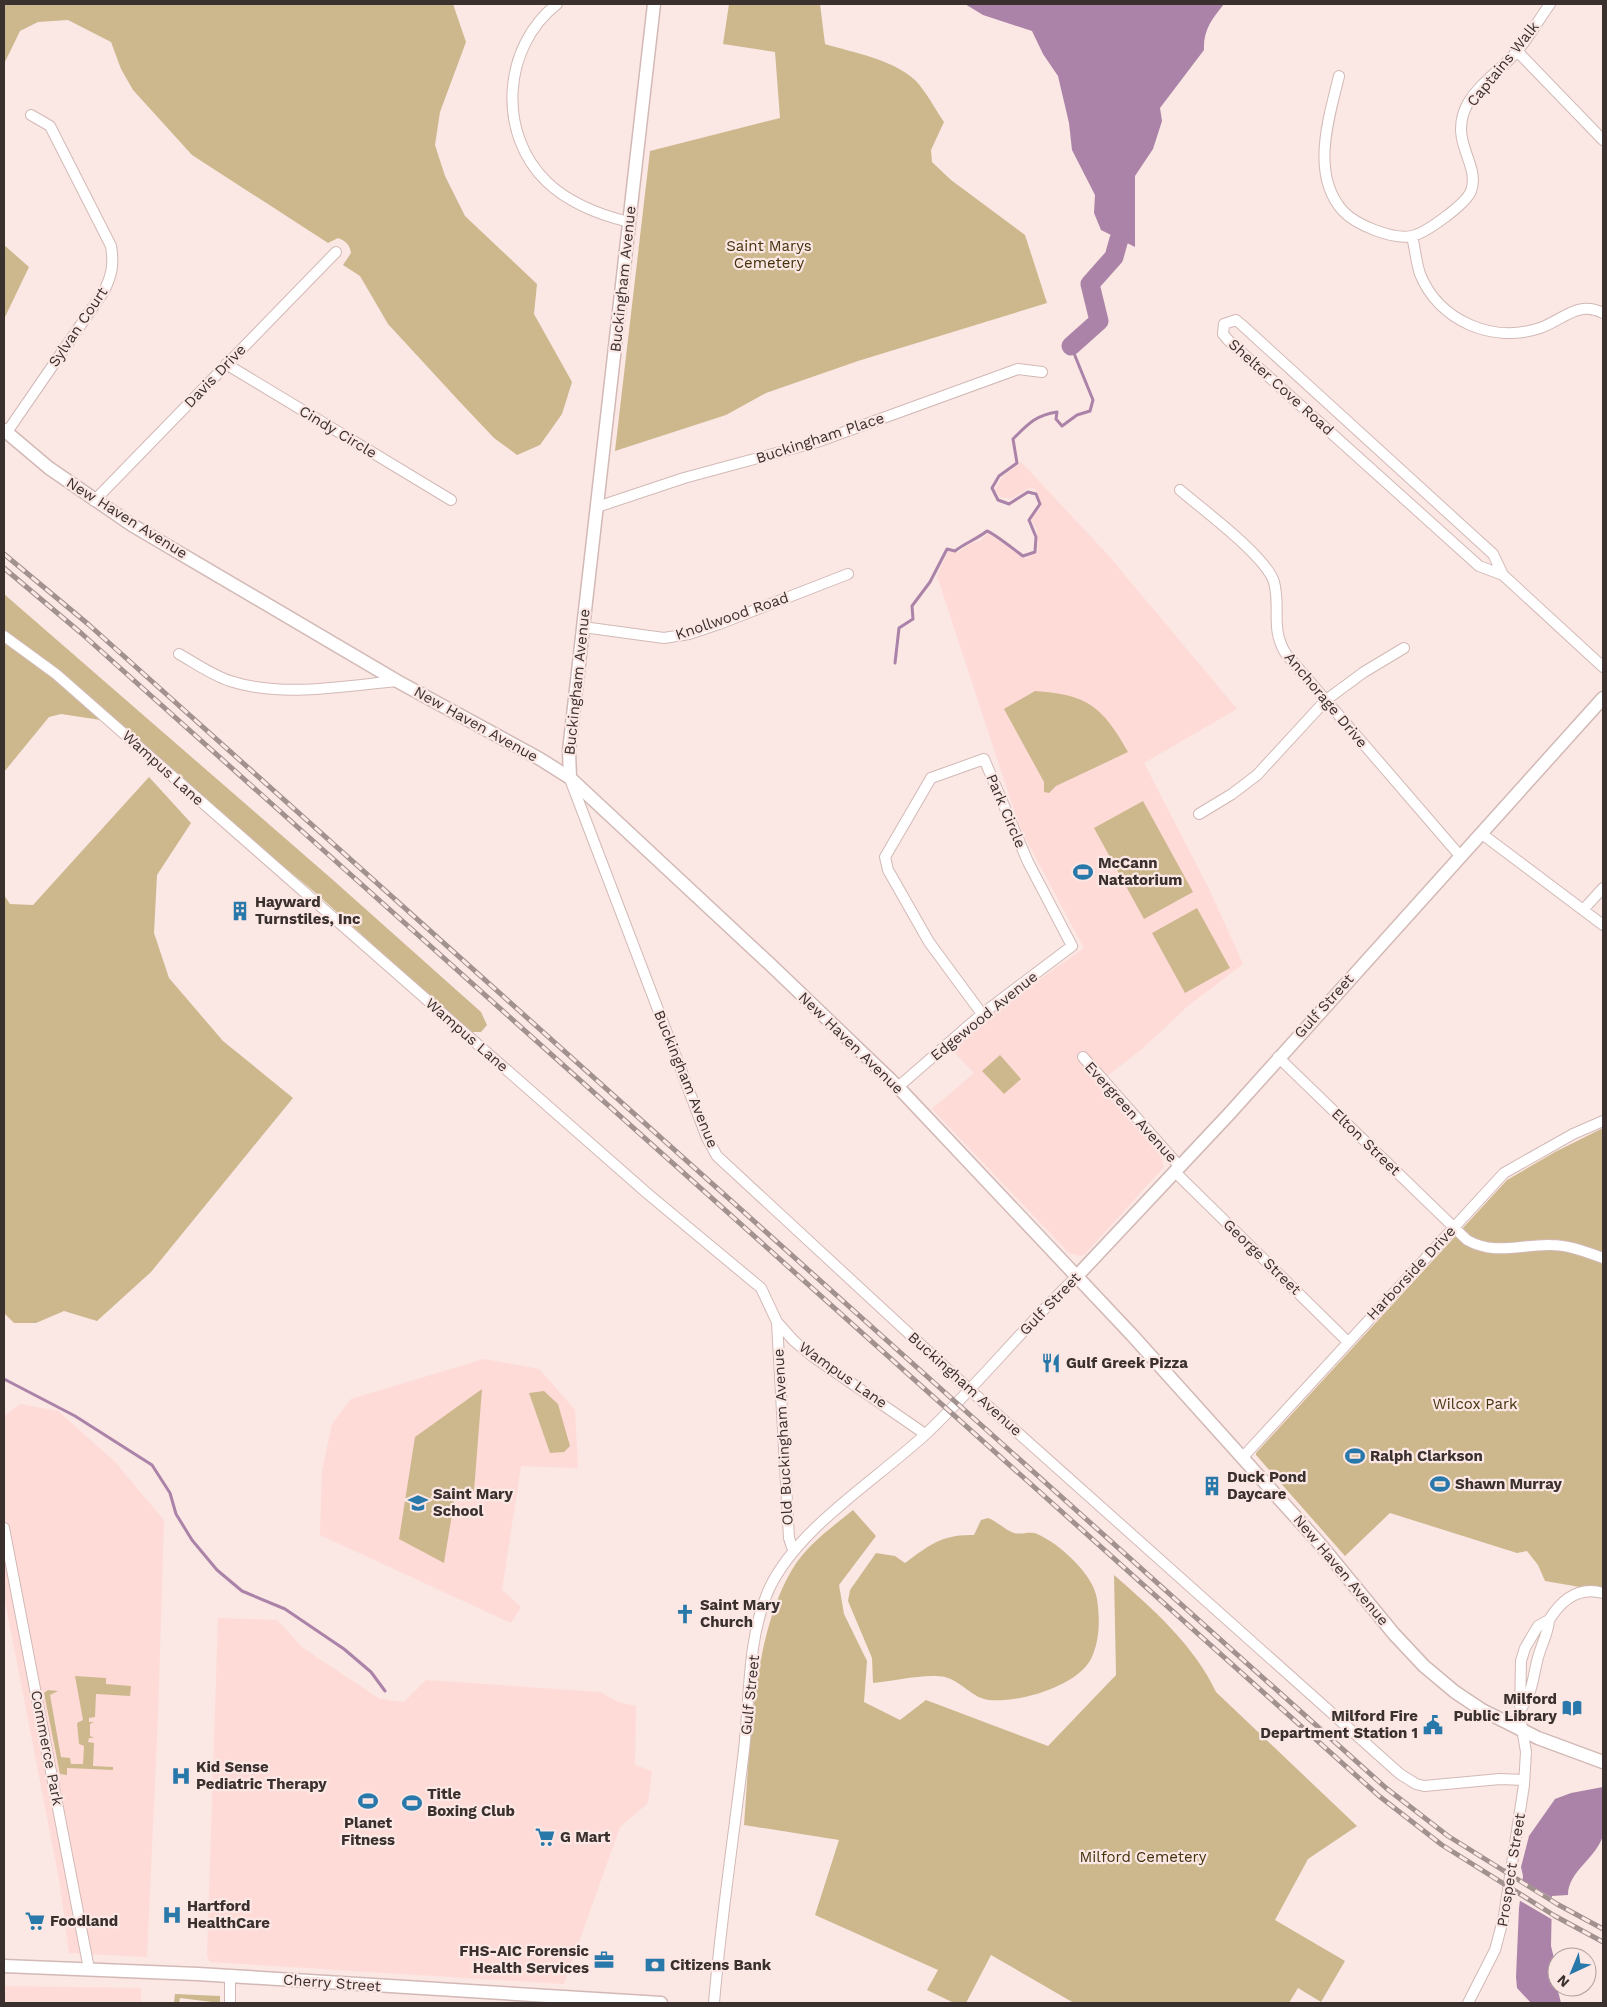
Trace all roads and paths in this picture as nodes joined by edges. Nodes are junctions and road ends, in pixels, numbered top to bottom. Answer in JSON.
{"nodes":[{"id":1,"x":557,"y":4,"type":"edge"},
{"id":2,"x":654,"y":4,"type":"edge"},
{"id":3,"x":1550,"y":4,"type":"edge"},
{"id":4,"x":1517,"y":51,"type":"junction"},
{"id":5,"x":1340,"y":76,"type":"dead end"},
{"id":6,"x":31,"y":115,"type":"dead end"},
{"id":7,"x":1603,"y":140,"type":"edge"},
{"id":8,"x":629,"y":222,"type":"junction"},
{"id":9,"x":1412,"y":236,"type":"junction"},
{"id":10,"x":336,"y":252,"type":"dead end"},
{"id":11,"x":1603,"y":313,"type":"edge"},
{"id":12,"x":226,"y":364,"type":"junction"},
{"id":13,"x":1042,"y":372,"type":"dead end"},
{"id":14,"x":5,"y":431,"type":"edge"},
{"id":15,"x":1390,"y":460,"type":"junction"},
{"id":16,"x":1377,"y":474,"type":"junction"},
{"id":17,"x":1180,"y":490,"type":"dead end"},
{"id":18,"x":94,"y":500,"type":"junction"},
{"id":19,"x":451,"y":500,"type":"dead end"},
{"id":20,"x":597,"y":507,"type":"junction"},
{"id":21,"x":848,"y":574,"type":"dead end"},
{"id":22,"x":1503,"y":575,"type":"junction"},
{"id":23,"x":583,"y":627,"type":"junction"},
{"id":24,"x":4,"y":636,"type":"edge"},
{"id":25,"x":1404,"y":648,"type":"dead end"},
{"id":26,"x":179,"y":654,"type":"dead end"},
{"id":27,"x":1603,"y":667,"type":"edge"},
{"id":28,"x":397,"y":681,"type":"junction"},
{"id":29,"x":1603,"y":698,"type":"edge"},
{"id":30,"x":1326,"y":700,"type":"junction"},
{"id":31,"x":570,"y":778,"type":"junction"},
{"id":32,"x":1198,"y":814,"type":"dead end"},
{"id":33,"x":1482,"y":834,"type":"junction"},
{"id":34,"x":1461,"y":856,"type":"junction"},
{"id":35,"x":1603,"y":888,"type":"edge"},
{"id":36,"x":1583,"y":910,"type":"junction"},
{"id":37,"x":1603,"y":925,"type":"edge"},
{"id":38,"x":1072,"y":946,"type":"joint"},
{"id":39,"x":982,"y":1014,"type":"junction"},
{"id":40,"x":1083,"y":1057,"type":"dead end"},
{"id":41,"x":1278,"y":1057,"type":"junction"},
{"id":42,"x":898,"y":1087,"type":"junction"},
{"id":43,"x":1603,"y":1120,"type":"edge"},
{"id":44,"x":1178,"y":1169,"type":"junction"},
{"id":45,"x":1454,"y":1227,"type":"junction"},
{"id":46,"x":1603,"y":1258,"type":"edge"},
{"id":47,"x":1077,"y":1276,"type":"junction"},
{"id":48,"x":777,"y":1322,"type":"junction"},
{"id":49,"x":1348,"y":1342,"type":"junction"},
{"id":50,"x":970,"y":1390,"type":"junction"},
{"id":51,"x":925,"y":1434,"type":"junction"},
{"id":52,"x":1243,"y":1458,"type":"junction"},
{"id":53,"x":4,"y":1528,"type":"edge"},
{"id":54,"x":793,"y":1550,"type":"junction"},
{"id":55,"x":1603,"y":1593,"type":"edge"},
{"id":56,"x":1549,"y":1620,"type":"junction"},
{"id":57,"x":1522,"y":1707,"type":"junction"},
{"id":58,"x":1522,"y":1730,"type":"junction"},
{"id":59,"x":1603,"y":1762,"type":"edge"},
{"id":60,"x":1524,"y":1780,"type":"junction"},
{"id":61,"x":4,"y":1966,"type":"edge"},
{"id":62,"x":89,"y":1969,"type":"junction"},
{"id":63,"x":230,"y":1976,"type":"junction"},
{"id":64,"x":533,"y":2000,"type":"edge"},
{"id":65,"x":230,"y":2003,"type":"edge"},
{"id":66,"x":661,"y":2003,"type":"edge"},
{"id":67,"x":714,"y":2003,"type":"edge"},
{"id":68,"x":1468,"y":2003,"type":"edge"}],
"edges":[{"from":1,"to":8,"type":"street"},
{"from":2,"to":8,"type":"main road","name":"Buckingham Avenue"},
{"from":3,"to":4,"type":"street","name":"Captains Walk"},
{"from":4,"to":7,"type":"street"},
{"from":4,"to":9,"type":"street","name":"Captains Walk"},
{"from":5,"to":9,"type":"street"},
{"from":6,"to":14,"type":"street","name":"Sylvan Court"},
{"from":8,"to":20,"type":"main road","name":"Buckingham Avenue"},
{"from":9,"to":11,"type":"street"},
{"from":10,"to":12,"type":"street","name":"Davis Drive"},
{"from":12,"to":18,"type":"street","name":"Davis Drive"},
{"from":12,"to":19,"type":"street","name":"Cindy Circle"},
{"from":13,"to":20,"type":"street","name":"Buckingham Place"},
{"from":14,"to":18,"type":"main road","name":"New Haven Avenue"},
{"from":15,"to":16,"type":"street"},
{"from":15,"to":16,"type":"street","name":"Shelter Cove Road"},
{"from":15,"to":22,"type":"street","name":"Shelter Cove Road"},
{"from":16,"to":22,"type":"street","name":"Shelter Cove Road"},
{"from":17,"to":30,"type":"street","name":"Anchorage Drive"},
{"from":18,"to":28,"type":"main road","name":"New Haven Avenue"},
{"from":20,"to":23,"type":"main road","name":"Buckingham Avenue"},
{"from":21,"to":23,"type":"street","name":"Knollwood Road"},
{"from":22,"to":27,"type":"street","name":"Shelter Cove Road"},
{"from":23,"to":31,"type":"main road","name":"Buckingham Avenue"},
{"from":24,"to":48,"type":"street","name":"Wampus Lane"},
{"from":25,"to":30,"type":"street"},
{"from":26,"to":28,"type":"street"},
{"from":28,"to":31,"type":"main road","name":"New Haven Avenue"},
{"from":29,"to":33,"type":"main road","name":"Gulf Street"},
{"from":30,"to":32,"type":"street"},
{"from":30,"to":34,"type":"street","name":"Anchorage Drive"},
{"from":31,"to":42,"type":"main road","name":"New Haven Avenue"},
{"from":31,"to":50,"type":"street","name":"Buckingham Avenue"},
{"from":33,"to":34,"type":"main road","name":"Gulf Street"},
{"from":33,"to":36,"type":"street"},
{"from":34,"to":41,"type":"main road","name":"Gulf Street"},
{"from":35,"to":36,"type":"street"},
{"from":36,"to":37,"type":"street"},
{"from":38,"to":39,"type":"street","name":"Edgewood Avenue"},
{"from":38,"to":39,"type":"street","name":"Park Circle"},
{"from":39,"to":42,"type":"street","name":"Edgewood Avenue"},
{"from":40,"to":44,"type":"street","name":"Evergreen Avenue"},
{"from":41,"to":44,"type":"main road","name":"Gulf Street"},
{"from":41,"to":45,"type":"street","name":"Elton Street"},
{"from":42,"to":47,"type":"main road","name":"New Haven Avenue"},
{"from":43,"to":45,"type":"street","name":"Harborside Drive"},
{"from":44,"to":47,"type":"main road","name":"Gulf Street"},
{"from":44,"to":49,"type":"street","name":"George Street"},
{"from":45,"to":46,"type":"street","name":"Elton Street"},
{"from":45,"to":49,"type":"street","name":"Harborside Drive"},
{"from":47,"to":50,"type":"street","name":"Gulf Street"},
{"from":47,"to":52,"type":"main road","name":"New Haven Avenue"},
{"from":48,"to":51,"type":"street","name":"Wampus Lane"},
{"from":48,"to":54,"type":"street","name":"Old Buckingham Avenue"},
{"from":49,"to":52,"type":"street","name":"Harborside Drive"},
{"from":50,"to":51,"type":"street","name":"Gulf Street"},
{"from":50,"to":60,"type":"street","name":"Buckingham Avenue"},
{"from":51,"to":54,"type":"street","name":"Gulf Street"},
{"from":52,"to":58,"type":"main road","name":"New Haven Avenue"},
{"from":53,"to":62,"type":"street","name":"Commerce Park"},
{"from":54,"to":67,"type":"street","name":"Gulf Street"},
{"from":55,"to":56,"type":"street","name":"Prospect Street"},
{"from":56,"to":57,"type":"street"},
{"from":56,"to":57,"type":"street","name":"Prospect Street"},
{"from":57,"to":58,"type":"street","name":"Prospect Street"},
{"from":58,"to":59,"type":"main road","name":"New Haven Avenue"},
{"from":58,"to":60,"type":"street","name":"Prospect Street"},
{"from":60,"to":68,"type":"street","name":"Prospect Street"},
{"from":61,"to":62,"type":"main road","name":"Cherry Street"},
{"from":62,"to":63,"type":"main road","name":"Cherry Street"},
{"from":63,"to":64,"type":"main road","name":"Cherry Street"},
{"from":63,"to":65,"type":"street"},
{"from":64,"to":66,"type":"main road","name":"Cherry Street"}]}
